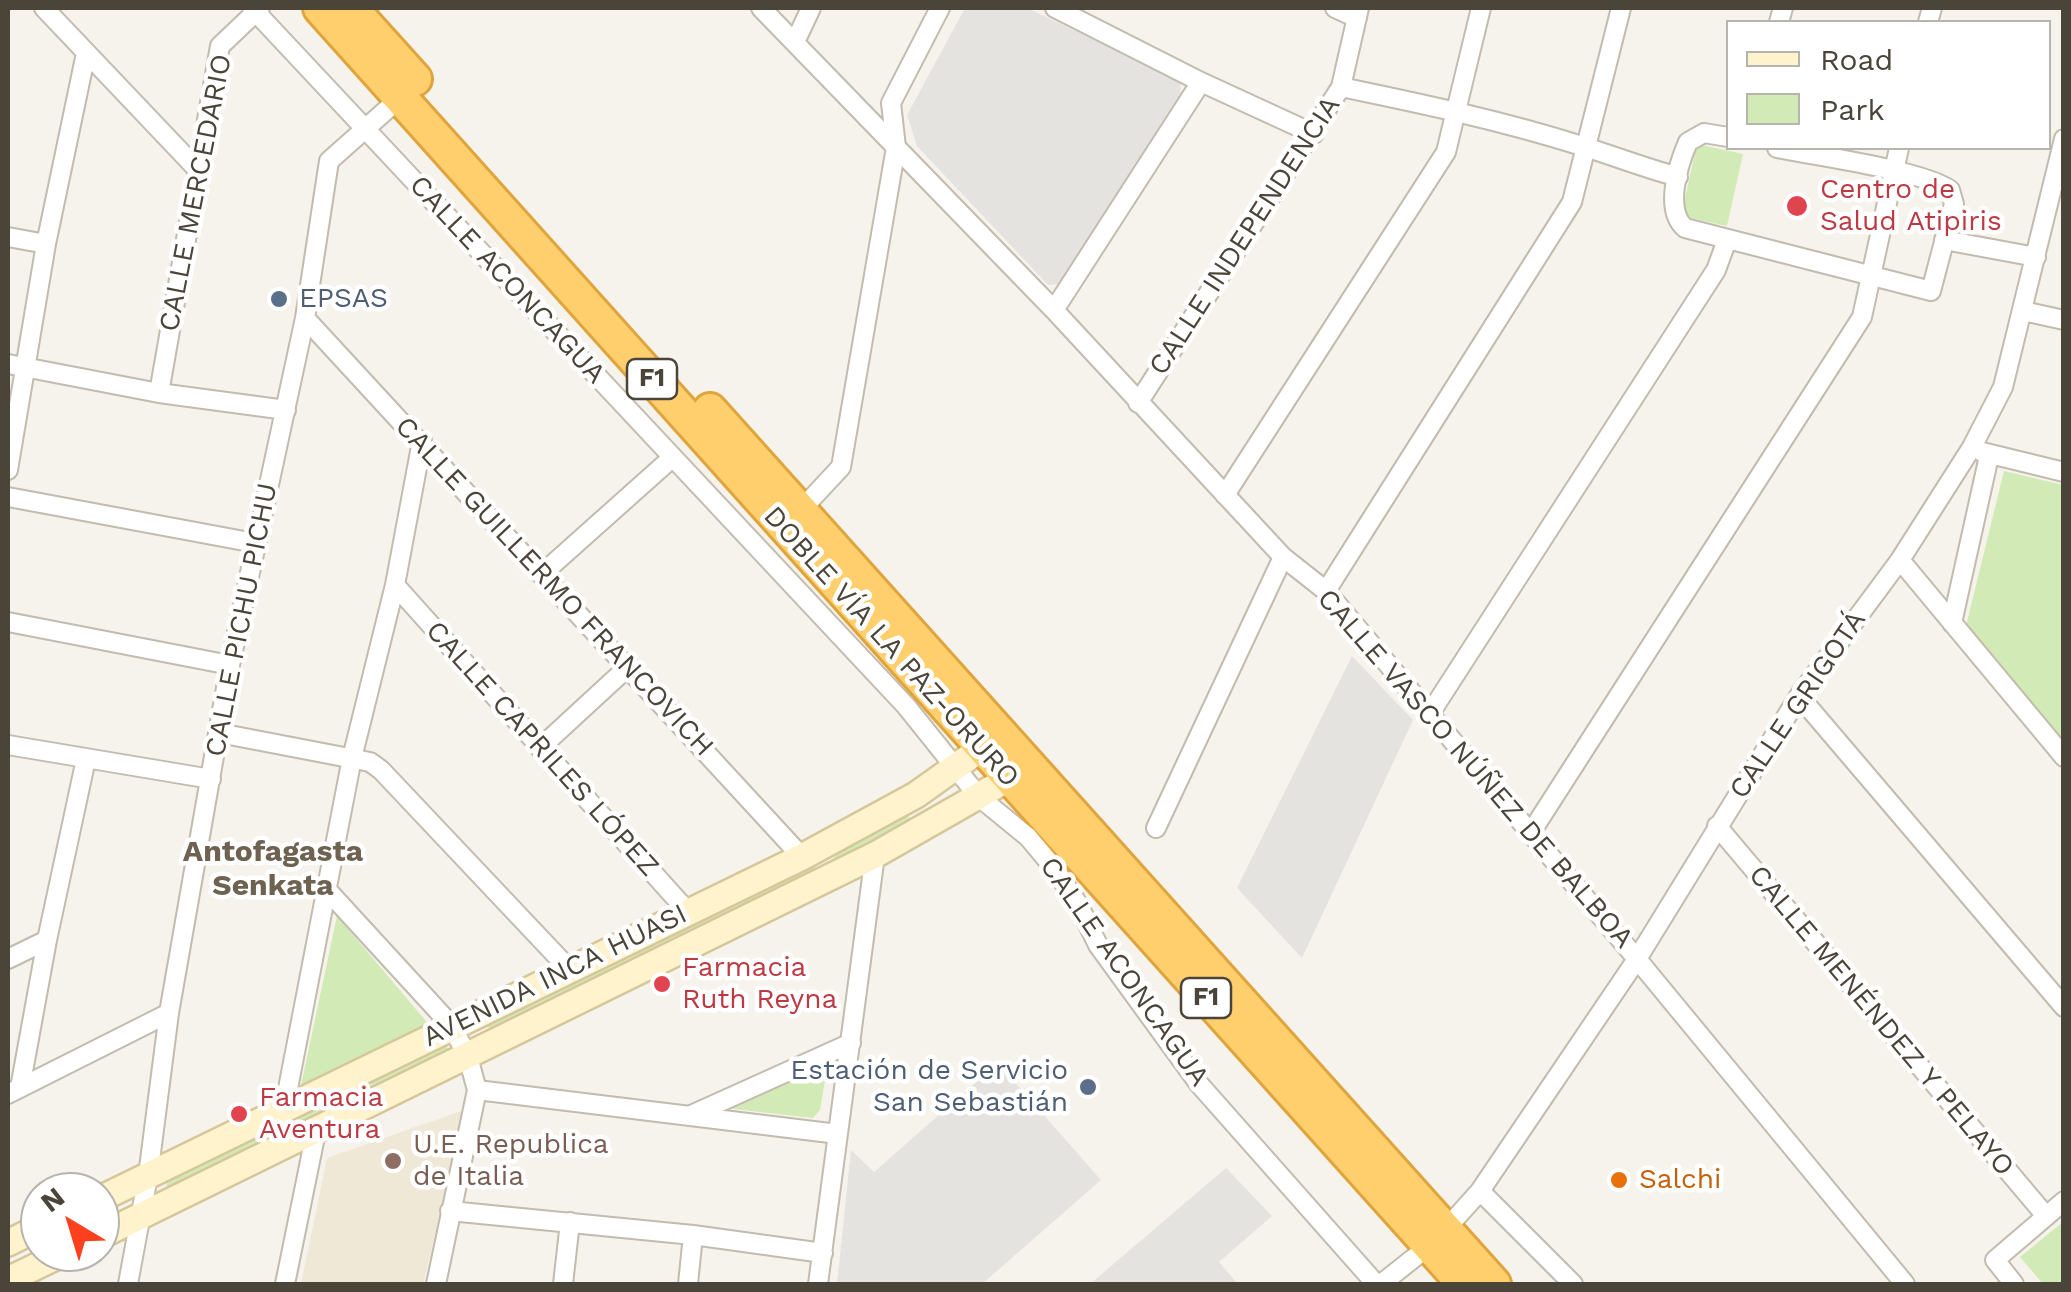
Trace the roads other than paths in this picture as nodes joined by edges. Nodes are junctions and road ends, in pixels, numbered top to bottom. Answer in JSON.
{"nodes":[{"id":1,"x":44,"y":8,"type":"edge"},
{"id":2,"x":320,"y":8,"type":"edge"},
{"id":3,"x":351,"y":8,"type":"edge"},
{"id":4,"x":762,"y":8,"type":"edge"},
{"id":5,"x":811,"y":8,"type":"edge"},
{"id":6,"x":940,"y":8,"type":"edge"},
{"id":7,"x":1055,"y":8,"type":"edge"},
{"id":8,"x":1336,"y":8,"type":"edge"},
{"id":9,"x":1481,"y":8,"type":"edge"},
{"id":10,"x":1621,"y":8,"type":"edge"},
{"id":11,"x":256,"y":9,"type":"edge"},
{"id":12,"x":1358,"y":13,"type":"edge"},
{"id":13,"x":1086,"y":14,"type":"edge"},
{"id":14,"x":794,"y":42,"type":"junction"},
{"id":15,"x":86,"y":52,"type":"junction"},
{"id":16,"x":1201,"y":82,"type":"junction"},
{"id":17,"x":1342,"y":87,"type":"junction"},
{"id":18,"x":400,"y":97,"type":"junction"},
{"id":19,"x":1457,"y":111,"type":"junction"},
{"id":20,"x":365,"y":129,"type":"junction"},
{"id":21,"x":1314,"y":134,"type":"junction"},
{"id":22,"x":1726,"y":137,"type":"edge"},
{"id":23,"x":2064,"y":139,"type":"edge"},
{"id":24,"x":896,"y":147,"type":"junction"},
{"id":25,"x":1587,"y":147,"type":"junction"},
{"id":26,"x":1787,"y":150,"type":"edge"},
{"id":27,"x":1898,"y":150,"type":"edge"},
{"id":28,"x":2060,"y":162,"type":"edge"},
{"id":29,"x":197,"y":169,"type":"junction"},
{"id":30,"x":1893,"y":172,"type":"junction"},
{"id":31,"x":1678,"y":177,"type":"junction"},
{"id":32,"x":8,"y":237,"type":"edge"},
{"id":33,"x":1727,"y":240,"type":"junction"},
{"id":34,"x":1944,"y":240,"type":"junction"},
{"id":35,"x":46,"y":244,"type":"junction"},
{"id":36,"x":2036,"y":257,"type":"junction"},
{"id":37,"x":1870,"y":277,"type":"junction"},
{"id":38,"x":1054,"y":310,"type":"junction"},
{"id":39,"x":2023,"y":311,"type":"junction"},
{"id":40,"x":305,"y":318,"type":"junction"},
{"id":41,"x":2064,"y":320,"type":"edge"},
{"id":42,"x":16,"y":365,"type":"edge"},
{"id":43,"x":159,"y":393,"type":"junction"},
{"id":44,"x":1138,"y":403,"type":"junction"},
{"id":45,"x":286,"y":410,"type":"junction"},
{"id":46,"x":422,"y":441,"type":"junction"},
{"id":47,"x":1980,"y":451,"type":"junction"},
{"id":48,"x":673,"y":457,"type":"junction"},
{"id":49,"x":8,"y":470,"type":"edge"},
{"id":50,"x":2064,"y":472,"type":"edge"},
{"id":51,"x":1225,"y":496,"type":"junction"},
{"id":52,"x":8,"y":497,"type":"edge"},
{"id":53,"x":800,"y":511,"type":"junction"},
{"id":54,"x":255,"y":543,"type":"junction"},
{"id":55,"x":1283,"y":556,"type":"junction"},
{"id":56,"x":1900,"y":560,"type":"junction"},
{"id":57,"x":543,"y":574,"type":"junction"},
{"id":58,"x":395,"y":585,"type":"junction"},
{"id":59,"x":1326,"y":590,"type":"junction"},
{"id":60,"x":8,"y":622,"type":"edge"},
{"id":61,"x":1952,"y":622,"type":"junction"},
{"id":62,"x":230,"y":665,"type":"junction"},
{"id":63,"x":629,"y":666,"type":"junction"},
{"id":64,"x":1799,"y":696,"type":"junction"},
{"id":65,"x":1429,"y":716,"type":"junction"},
{"id":66,"x":219,"y":733,"type":"junction"},
{"id":67,"x":8,"y":744,"type":"edge"},
{"id":68,"x":540,"y":748,"type":"junction"},
{"id":69,"x":979,"y":751,"type":"junction"},
{"id":70,"x":2064,"y":757,"type":"edge"},
{"id":71,"x":352,"y":758,"type":"junction"},
{"id":72,"x":86,"y":759,"type":"junction"},
{"id":73,"x":1008,"y":779,"type":"junction"},
{"id":74,"x":210,"y":780,"type":"junction"},
{"id":75,"x":979,"y":797,"type":"junction"},
{"id":76,"x":1716,"y":826,"type":"junction"},
{"id":77,"x":1156,"y":828,"type":"dead end"},
{"id":78,"x":1530,"y":834,"type":"junction"},
{"id":79,"x":812,"y":852,"type":"junction"},
{"id":80,"x":874,"y":855,"type":"junction"},
{"id":81,"x":837,"y":874,"type":"junction"},
{"id":82,"x":329,"y":892,"type":"junction"},
{"id":83,"x":688,"y":912,"type":"junction"},
{"id":84,"x":47,"y":940,"type":"junction"},
{"id":85,"x":8,"y":959,"type":"edge"},
{"id":86,"x":1638,"y":959,"type":"junction"},
{"id":87,"x":570,"y":970,"type":"junction"},
{"id":88,"x":2064,"y":1007,"type":"edge"},
{"id":89,"x":169,"y":1013,"type":"junction"},
{"id":90,"x":451,"y":1025,"type":"junction"},
{"id":91,"x":852,"y":1043,"type":"junction"},
{"id":92,"x":468,"y":1057,"type":"junction"},
{"id":93,"x":477,"y":1090,"type":"junction"},
{"id":94,"x":14,"y":1091,"type":"edge"},
{"id":95,"x":284,"y":1109,"type":"junction"},
{"id":96,"x":688,"y":1116,"type":"junction"},
{"id":97,"x":317,"y":1127,"type":"junction"},
{"id":98,"x":838,"y":1134,"type":"junction"},
{"id":99,"x":148,"y":1176,"type":"junction"},
{"id":100,"x":120,"y":1189,"type":"edge"},
{"id":101,"x":1480,"y":1191,"type":"junction"},
{"id":102,"x":2064,"y":1201,"type":"edge"},
{"id":103,"x":450,"y":1211,"type":"junction"},
{"id":104,"x":141,"y":1216,"type":"junction"},
{"id":105,"x":2046,"y":1216,"type":"junction"},
{"id":106,"x":570,"y":1222,"type":"junction"},
{"id":107,"x":120,"y":1226,"type":"edge"},
{"id":108,"x":693,"y":1235,"type":"junction"},
{"id":109,"x":1437,"y":1238,"type":"junction"},
{"id":110,"x":823,"y":1253,"type":"junction"},
{"id":111,"x":128,"y":1284,"type":"edge"},
{"id":112,"x":285,"y":1284,"type":"edge"},
{"id":113,"x":436,"y":1284,"type":"edge"},
{"id":114,"x":563,"y":1284,"type":"edge"},
{"id":115,"x":688,"y":1284,"type":"edge"},
{"id":116,"x":818,"y":1284,"type":"edge"},
{"id":117,"x":1379,"y":1284,"type":"edge"},
{"id":118,"x":1464,"y":1284,"type":"edge"},
{"id":119,"x":1494,"y":1284,"type":"edge"},
{"id":120,"x":1573,"y":1284,"type":"edge"},
{"id":121,"x":1906,"y":1284,"type":"edge"},
{"id":122,"x":2014,"y":1284,"type":"edge"}],
"edges":[{"from":1,"to":15,"type":"street"},
{"from":2,"to":18,"type":"highway","name":"DOBLE VÍA LA PAZ-ORURO","number":"F1"},
{"from":3,"to":53,"type":"highway","name":"DOBLE VÍA LA PAZ-ORURO","number":"F1"},
{"from":4,"to":14,"type":"street","name":"CALLE VASCO NÚÑEZ DE BALBOA"},
{"from":5,"to":14,"type":"street"},
{"from":6,"to":24,"type":"street"},
{"from":7,"to":13,"type":"street"},
{"from":8,"to":12,"type":"street"},
{"from":9,"to":19,"type":"street"},
{"from":10,"to":25,"type":"street"},
{"from":11,"to":20,"type":"street","name":"CALLE ACONCAGUA"},
{"from":11,"to":29,"type":"street","name":"CALLE MERCEDARIO"},
{"from":12,"to":17,"type":"street","name":"CALLE INDEPENDENCIA"},
{"from":13,"to":16,"type":"street"},
{"from":14,"to":24,"type":"street","name":"CALLE VASCO NÚÑEZ DE BALBOA"},
{"from":15,"to":29,"type":"street"},
{"from":15,"to":35,"type":"street"},
{"from":16,"to":21,"type":"street"},
{"from":16,"to":38,"type":"street"},
{"from":17,"to":19,"type":"street"},
{"from":17,"to":21,"type":"street","name":"CALLE INDEPENDENCIA"},
{"from":18,"to":20,"type":"street","name":"CALLE PICHU PICHU"},
{"from":18,"to":69,"type":"highway","name":"DOBLE VÍA LA PAZ-ORURO","number":"F1"},
{"from":19,"to":25,"type":"street"},
{"from":19,"to":51,"type":"street"},
{"from":20,"to":40,"type":"street","name":"CALLE PICHU PICHU"},
{"from":20,"to":48,"type":"street","name":"CALLE ACONCAGUA"},
{"from":21,"to":44,"type":"street","name":"CALLE INDEPENDENCIA"},
{"from":22,"to":31,"type":"street"},
{"from":23,"to":28,"type":"street","name":"CALLE GRIGOTÁ"},
{"from":24,"to":38,"type":"street","name":"CALLE VASCO NÚÑEZ DE BALBOA"},
{"from":24,"to":53,"type":"street"},
{"from":25,"to":31,"type":"street"},
{"from":25,"to":59,"type":"street"},
{"from":26,"to":30,"type":"street"},
{"from":27,"to":30,"type":"street"},
{"from":28,"to":36,"type":"street","name":"CALLE GRIGOTÁ"},
{"from":29,"to":43,"type":"street","name":"CALLE MERCEDARIO"},
{"from":30,"to":34,"type":"street"},
{"from":30,"to":37,"type":"street"},
{"from":31,"to":33,"type":"street"},
{"from":32,"to":35,"type":"street"},
{"from":33,"to":37,"type":"street"},
{"from":33,"to":65,"type":"street"},
{"from":34,"to":36,"type":"street"},
{"from":34,"to":37,"type":"street"},
{"from":35,"to":42,"type":"street"},
{"from":36,"to":39,"type":"street","name":"CALLE GRIGOTÁ"},
{"from":37,"to":78,"type":"street"},
{"from":38,"to":44,"type":"street","name":"CALLE VASCO NÚÑEZ DE BALBOA"},
{"from":39,"to":41,"type":"street"},
{"from":39,"to":47,"type":"street","name":"CALLE GRIGOTÁ"},
{"from":40,"to":45,"type":"street","name":"CALLE PICHU PICHU"},
{"from":40,"to":46,"type":"street","name":"CALLE GUILLERMO FRANCOVICH"},
{"from":42,"to":43,"type":"street"},
{"from":42,"to":49,"type":"street"},
{"from":43,"to":45,"type":"street"},
{"from":44,"to":51,"type":"street","name":"CALLE VASCO NÚÑEZ DE BALBOA"},
{"from":45,"to":54,"type":"street","name":"CALLE PICHU PICHU"},
{"from":46,"to":57,"type":"street","name":"CALLE GUILLERMO FRANCOVICH"},
{"from":46,"to":58,"type":"street"},
{"from":47,"to":50,"type":"street"},
{"from":47,"to":56,"type":"street","name":"CALLE GRIGOTÁ"},
{"from":47,"to":61,"type":"street"},
{"from":48,"to":57,"type":"street"},
{"from":48,"to":69,"type":"street","name":"CALLE ACONCAGUA"},
{"from":51,"to":55,"type":"street","name":"CALLE VASCO NÚÑEZ DE BALBOA"},
{"from":52,"to":54,"type":"street"},
{"from":53,"to":69,"type":"highway","name":"DOBLE VÍA LA PAZ-ORURO","number":"F1"},
{"from":54,"to":62,"type":"street","name":"CALLE PICHU PICHU"},
{"from":55,"to":59,"type":"street","name":"CALLE VASCO NÚÑEZ DE BALBOA"},
{"from":55,"to":77,"type":"street"},
{"from":56,"to":61,"type":"street"},
{"from":56,"to":64,"type":"street","name":"CALLE GRIGOTÁ"},
{"from":57,"to":63,"type":"street","name":"CALLE GUILLERMO FRANCOVICH"},
{"from":58,"to":68,"type":"street","name":"CALLE CAPRILES LÓPEZ"},
{"from":58,"to":71,"type":"street"},
{"from":59,"to":65,"type":"street","name":"CALLE VASCO NÚÑEZ DE BALBOA"},
{"from":60,"to":62,"type":"street"},
{"from":61,"to":70,"type":"street"},
{"from":62,"to":66,"type":"street","name":"CALLE PICHU PICHU"},
{"from":63,"to":68,"type":"street"},
{"from":63,"to":79,"type":"street","name":"CALLE GUILLERMO FRANCOVICH"},
{"from":64,"to":76,"type":"street","name":"CALLE GRIGOTÁ"},
{"from":64,"to":88,"type":"street"},
{"from":65,"to":78,"type":"street","name":"CALLE VASCO NÚÑEZ DE BALBOA"},
{"from":66,"to":71,"type":"street"},
{"from":66,"to":74,"type":"street","name":"CALLE PICHU PICHU"},
{"from":67,"to":72,"type":"street"},
{"from":68,"to":83,"type":"street","name":"CALLE CAPRILES LÓPEZ"},
{"from":69,"to":73,"type":"highway","name":"DOBLE VÍA LA PAZ-ORURO","number":"F1"},
{"from":69,"to":75,"type":"street","name":"CALLE ACONCAGUA"},
{"from":69,"to":79,"type":"street","name":"AVENIDA INCA HUASI"},
{"from":69,"to":109,"type":"highway","name":"DOBLE VÍA LA PAZ-ORURO","number":"F1"},
{"from":71,"to":82,"type":"street"},
{"from":71,"to":87,"type":"street"},
{"from":72,"to":74,"type":"street"},
{"from":72,"to":84,"type":"street"},
{"from":73,"to":75,"type":"street","name":"AVENIDA INCA HUASI"},
{"from":73,"to":109,"type":"highway","name":"DOBLE VÍA LA PAZ-ORURO","number":"F1"},
{"from":74,"to":89,"type":"street","name":"CALLE PICHU PICHU"},
{"from":75,"to":80,"type":"street","name":"AVENIDA INCA HUASI"},
{"from":75,"to":117,"type":"street","name":"CALLE ACONCAGUA"},
{"from":76,"to":86,"type":"street","name":"CALLE GRIGOTÁ"},
{"from":76,"to":105,"type":"street","name":"CALLE MENÉNDEZ Y PELAYO"},
{"from":78,"to":86,"type":"street","name":"CALLE VASCO NÚÑEZ DE BALBOA"},
{"from":79,"to":81,"type":"street"},
{"from":79,"to":83,"type":"street","name":"AVENIDA INCA HUASI"},
{"from":80,"to":81,"type":"street","name":"AVENIDA INCA HUASI"},
{"from":80,"to":91,"type":"street"},
{"from":81,"to":92,"type":"street","name":"AVENIDA INCA HUASI"},
{"from":82,"to":90,"type":"street"},
{"from":82,"to":95,"type":"street"},
{"from":83,"to":87,"type":"street","name":"AVENIDA INCA HUASI"},
{"from":84,"to":85,"type":"street"},
{"from":84,"to":94,"type":"street"},
{"from":86,"to":101,"type":"street","name":"CALLE GRIGOTÁ"},
{"from":86,"to":121,"type":"street","name":"CALLE VASCO NÚÑEZ DE BALBOA"},
{"from":87,"to":90,"type":"street","name":"AVENIDA INCA HUASI"},
{"from":89,"to":94,"type":"street"},
{"from":89,"to":99,"type":"street","name":"CALLE PICHU PICHU"},
{"from":90,"to":92,"type":"street"},
{"from":90,"to":95,"type":"street","name":"AVENIDA INCA HUASI"},
{"from":91,"to":96,"type":"street"},
{"from":91,"to":98,"type":"street"},
{"from":92,"to":93,"type":"street"},
{"from":92,"to":97,"type":"street","name":"AVENIDA INCA HUASI"},
{"from":93,"to":96,"type":"street"},
{"from":93,"to":103,"type":"street"},
{"from":95,"to":99,"type":"street","name":"AVENIDA INCA HUASI"},
{"from":96,"to":98,"type":"street"},
{"from":97,"to":104,"type":"street","name":"AVENIDA INCA HUASI"},
{"from":97,"to":112,"type":"street"},
{"from":98,"to":110,"type":"street"},
{"from":99,"to":100,"type":"street","name":"AVENIDA INCA HUASI"},
{"from":99,"to":104,"type":"street","name":"CALLE PICHU PICHU"},
{"from":101,"to":109,"type":"street","name":"CALLE GRIGOTÁ"},
{"from":101,"to":120,"type":"street"},
{"from":102,"to":105,"type":"street"},
{"from":103,"to":106,"type":"street"},
{"from":103,"to":113,"type":"street"},
{"from":104,"to":107,"type":"street","name":"AVENIDA INCA HUASI"},
{"from":104,"to":111,"type":"street","name":"CALLE PICHU PICHU"},
{"from":105,"to":122,"type":"street"},
{"from":106,"to":108,"type":"street"},
{"from":106,"to":114,"type":"street"},
{"from":108,"to":110,"type":"street"},
{"from":108,"to":115,"type":"street"},
{"from":109,"to":117,"type":"street","name":"CALLE GRIGOTÁ"},
{"from":109,"to":118,"type":"highway","name":"DOBLE VÍA LA PAZ-ORURO","number":"F1"},
{"from":109,"to":119,"type":"highway","name":"DOBLE VÍA LA PAZ-ORURO","number":"F1"},
{"from":110,"to":116,"type":"street"}]}
